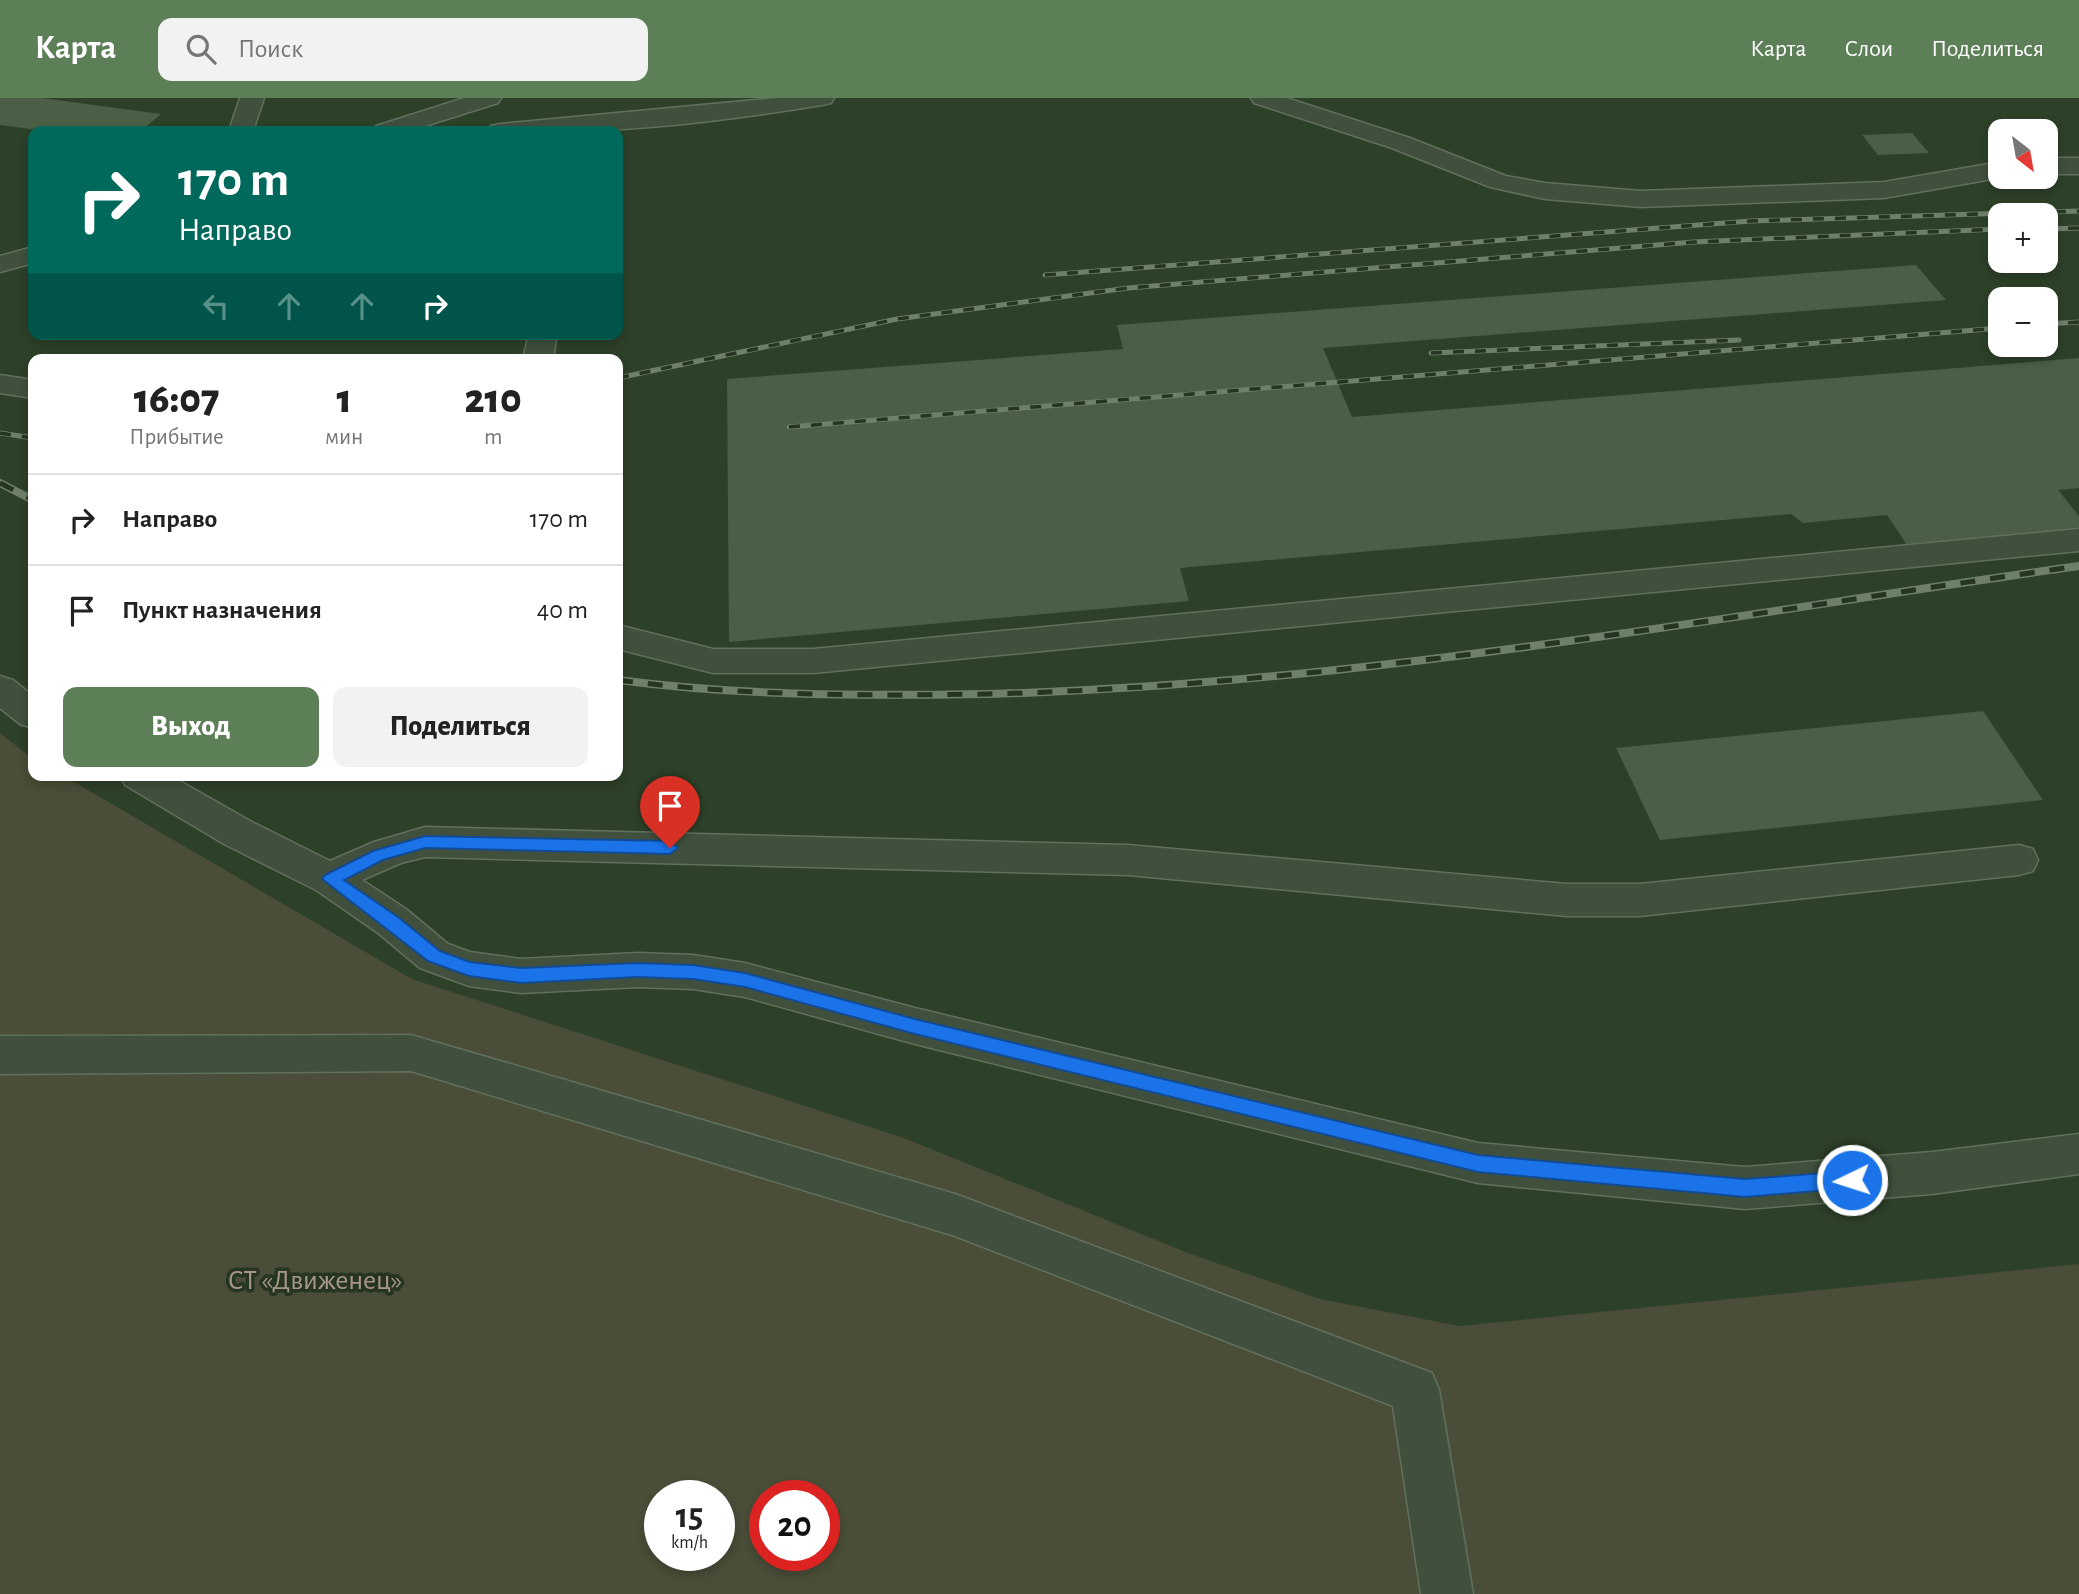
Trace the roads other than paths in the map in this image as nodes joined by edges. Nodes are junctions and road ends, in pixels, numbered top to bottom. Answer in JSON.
{"nodes":[{"id":1,"x":252,"y":98,"type":"edge"},
{"id":2,"x":489,"y":98,"type":"edge"},
{"id":3,"x":821,"y":98,"type":"edge"},
{"id":4,"x":1264,"y":98,"type":"edge"},
{"id":5,"x":244,"y":126,"type":"edge"},
{"id":6,"x":401,"y":126,"type":"edge"},
{"id":7,"x":560,"y":126,"type":"edge"},
{"id":8,"x":2058,"y":166,"type":"edge"},
{"id":9,"x":2079,"y":166,"type":"edge"},
{"id":10,"x":1988,"y":173,"type":"edge"},
{"id":11,"x":28,"y":256,"type":"edge"},
{"id":12,"x":0,"y":264,"type":"edge"},
{"id":13,"x":0,"y":384,"type":"edge"},
{"id":14,"x":28,"y":388,"type":"edge"},
{"id":15,"x":2079,"y":540,"type":"edge"},
{"id":16,"x":623,"y":638,"type":"edge"},
{"id":17,"x":0,"y":690,"type":"edge"},
{"id":18,"x":20,"y":719,"type":"edge"},
{"id":19,"x":148,"y":781,"type":"edge"},
{"id":20,"x":2019,"y":860,"type":"dead end"},
{"id":21,"x":330,"y":879,"type":"junction"},
{"id":22,"x":0,"y":1055,"type":"edge"},
{"id":23,"x":2079,"y":1154,"type":"edge"},
{"id":24,"x":1447,"y":1594,"type":"edge"}],
"edges":[{"from":1,"to":5,"type":"lane"},
{"from":2,"to":6,"type":"lane"},
{"from":3,"to":7,"type":"lane"},
{"from":4,"to":10,"type":"lane"},
{"from":8,"to":9,"type":"lane"},
{"from":11,"to":12,"type":"lane"},
{"from":13,"to":14,"type":"lane"},
{"from":15,"to":16,"type":"lane"},
{"from":17,"to":18,"type":"lane"},
{"from":19,"to":21,"type":"lane"},
{"from":20,"to":21,"type":"lane"},
{"from":21,"to":23,"type":"lane"},
{"from":22,"to":24,"type":"lane"}]}
